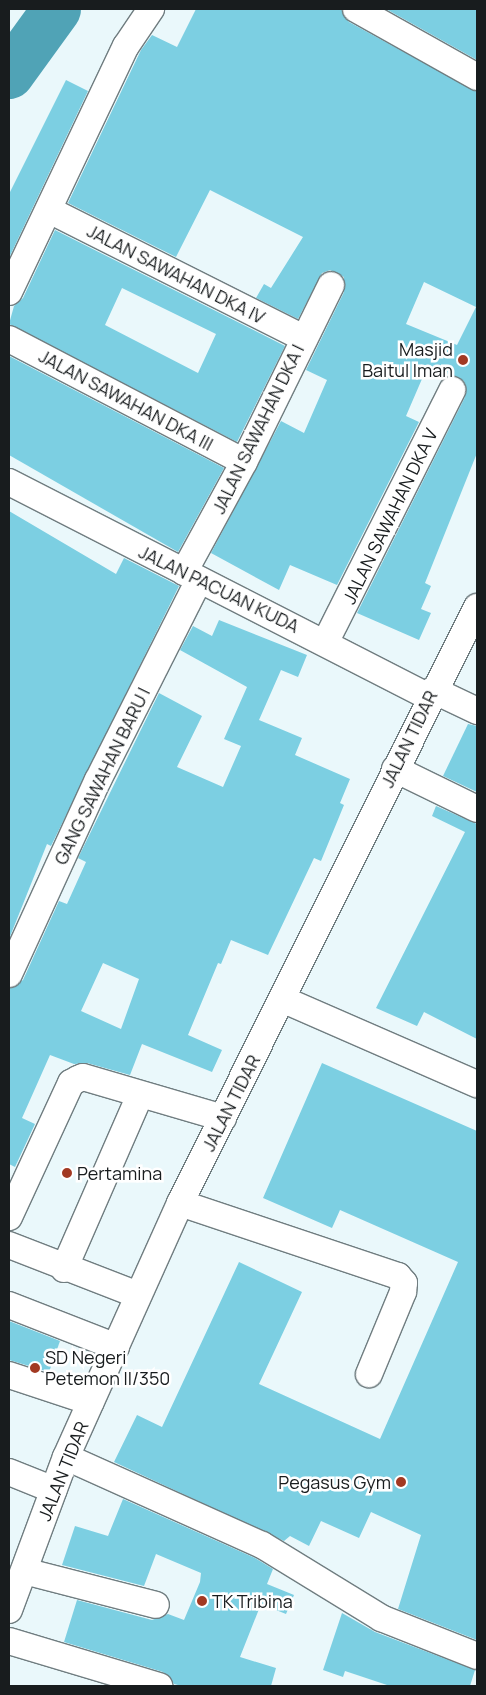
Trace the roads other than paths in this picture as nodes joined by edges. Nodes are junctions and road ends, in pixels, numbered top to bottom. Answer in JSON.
{"nodes":[{"id":1,"x":151,"y":9,"type":"edge"},
{"id":2,"x":356,"y":9,"type":"edge"},
{"id":3,"x":477,"y":77,"type":"edge"},
{"id":4,"x":49,"y":210,"type":"junction"},
{"id":5,"x":330,"y":285,"type":"dead end"},
{"id":6,"x":9,"y":292,"type":"edge"},
{"id":7,"x":303,"y":338,"type":"junction"},
{"id":8,"x":9,"y":339,"type":"edge"},
{"id":9,"x":452,"y":390,"type":"dead end"},
{"id":10,"x":244,"y":462,"type":"junction"},
{"id":11,"x":12,"y":492,"type":"edge"},
{"id":12,"x":192,"y":576,"type":"junction"},
{"id":13,"x":477,"y":607,"type":"edge"},
{"id":14,"x":326,"y":641,"type":"junction"},
{"id":15,"x":431,"y":694,"type":"junction"},
{"id":16,"x":477,"y":711,"type":"edge"},
{"id":17,"x":395,"y":769,"type":"junction"},
{"id":18,"x":477,"y":809,"type":"edge"},
{"id":19,"x":9,"y":974,"type":"edge"},
{"id":20,"x":282,"y":999,"type":"junction"},
{"id":21,"x":477,"y":1084,"type":"edge"},
{"id":22,"x":140,"y":1095,"type":"junction"},
{"id":23,"x":223,"y":1118,"type":"junction"},
{"id":24,"x":180,"y":1202,"type":"junction"},
{"id":25,"x":9,"y":1218,"type":"edge"},
{"id":26,"x":9,"y":1245,"type":"edge"},
{"id":27,"x":64,"y":1268,"type":"junction"},
{"id":28,"x":138,"y":1296,"type":"junction"},
{"id":29,"x":9,"y":1305,"type":"edge"},
{"id":30,"x":116,"y":1346,"type":"junction"},
{"id":31,"x":369,"y":1374,"type":"dead end"},
{"id":32,"x":9,"y":1376,"type":"edge"},
{"id":33,"x":91,"y":1402,"type":"junction"},
{"id":34,"x":66,"y":1457,"type":"junction"},
{"id":35,"x":9,"y":1472,"type":"edge"},
{"id":36,"x":54,"y":1490,"type":"junction"},
{"id":37,"x":24,"y":1571,"type":"junction"},
{"id":38,"x":156,"y":1605,"type":"dead end"},
{"id":39,"x":9,"y":1610,"type":"edge"},
{"id":40,"x":9,"y":1641,"type":"edge"},
{"id":41,"x":477,"y":1656,"type":"edge"},
{"id":42,"x":159,"y":1686,"type":"edge"}],
"edges":[{"from":1,"to":4,"type":"street"},
{"from":2,"to":3,"type":"street"},
{"from":4,"to":6,"type":"street"},
{"from":4,"to":7,"type":"street","name":"JALAN SAWAHAN DKA IV"},
{"from":5,"to":7,"type":"street","name":"JALAN SAWAHAN DKA I"},
{"from":7,"to":10,"type":"street","name":"JALAN SAWAHAN DKA I"},
{"from":8,"to":10,"type":"street","name":"JALAN SAWAHAN DKA III"},
{"from":9,"to":14,"type":"street","name":"JALAN SAWAHAN DKA V"},
{"from":10,"to":12,"type":"street","name":"JALAN SAWAHAN DKA I"},
{"from":11,"to":12,"type":"street","name":"JALAN PACUAN KUDA"},
{"from":12,"to":14,"type":"street","name":"JALAN PACUAN KUDA"},
{"from":12,"to":19,"type":"street","name":"GANG SAWAHAN BARU I"},
{"from":13,"to":15,"type":"street","name":"JALAN TIDAR"},
{"from":14,"to":15,"type":"street","name":"JALAN PACUAN KUDA"},
{"from":15,"to":16,"type":"street","name":"JALAN PACUAN KUDA"},
{"from":15,"to":17,"type":"street","name":"JALAN TIDAR"},
{"from":17,"to":18,"type":"street"},
{"from":17,"to":20,"type":"street","name":"JALAN TIDAR"},
{"from":20,"to":21,"type":"street"},
{"from":20,"to":23,"type":"street","name":"JALAN TIDAR"},
{"from":22,"to":23,"type":"street"},
{"from":22,"to":25,"type":"street"},
{"from":22,"to":27,"type":"street"},
{"from":23,"to":24,"type":"street","name":"JALAN TIDAR"},
{"from":24,"to":28,"type":"street","name":"JALAN TIDAR"},
{"from":24,"to":31,"type":"street"},
{"from":26,"to":27,"type":"street"},
{"from":27,"to":28,"type":"street"},
{"from":28,"to":30,"type":"street","name":"JALAN TIDAR"},
{"from":29,"to":30,"type":"street"},
{"from":30,"to":33,"type":"street","name":"JALAN TIDAR"},
{"from":32,"to":33,"type":"street"},
{"from":33,"to":34,"type":"street","name":"JALAN TIDAR"},
{"from":34,"to":36,"type":"street","name":"JALAN TIDAR"},
{"from":34,"to":41,"type":"street"},
{"from":35,"to":36,"type":"street"},
{"from":36,"to":37,"type":"street","name":"JALAN TIDAR"},
{"from":37,"to":38,"type":"street"},
{"from":37,"to":39,"type":"street","name":"JALAN TIDAR"},
{"from":40,"to":42,"type":"street"}]}
